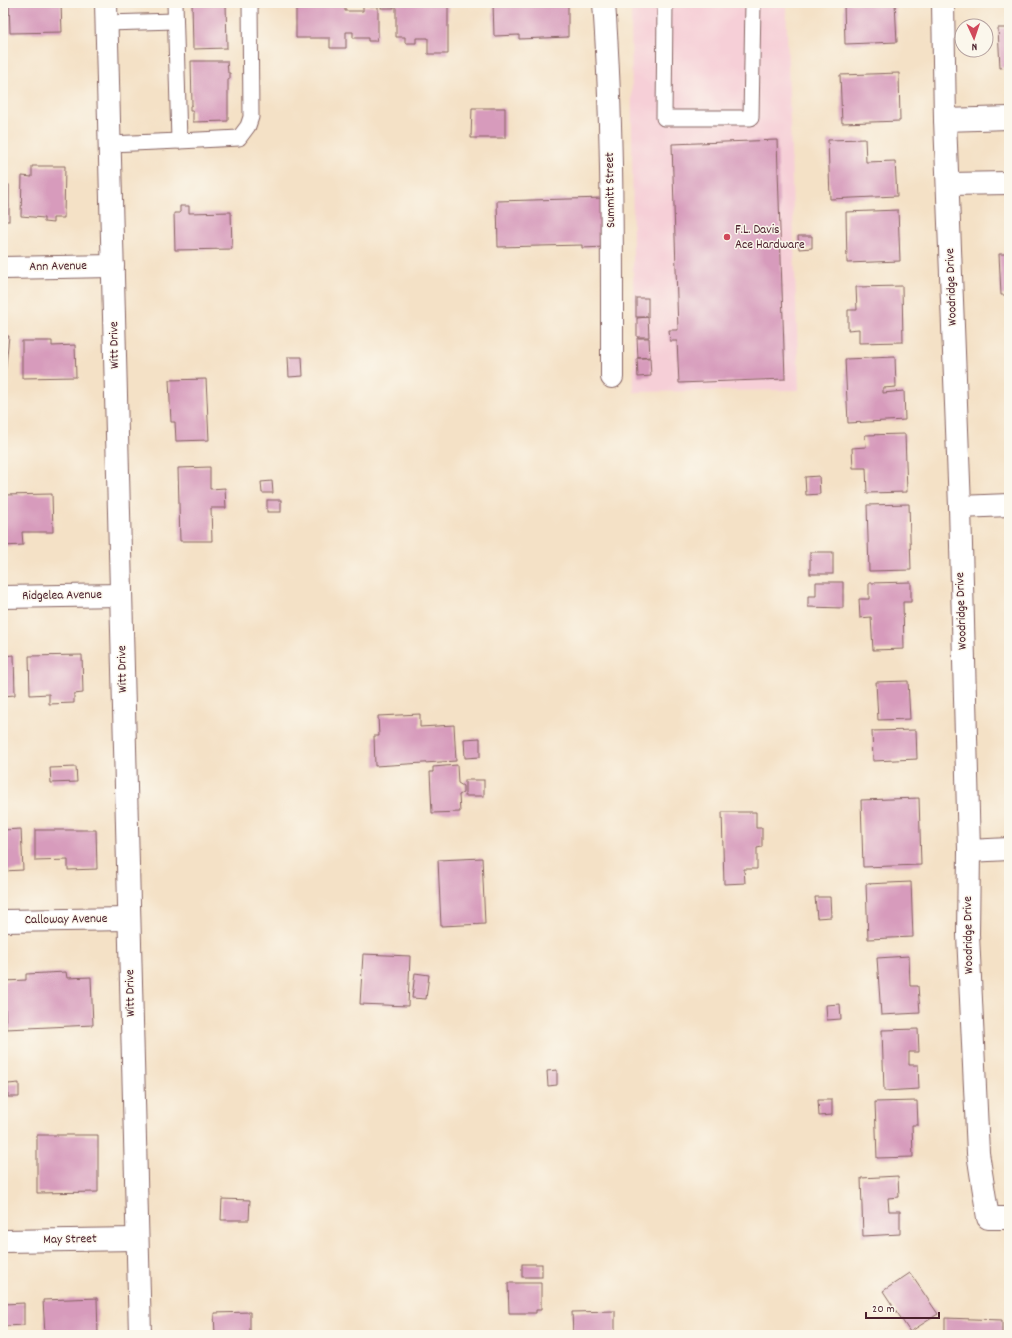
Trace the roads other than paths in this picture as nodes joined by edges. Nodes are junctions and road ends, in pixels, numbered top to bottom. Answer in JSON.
{"nodes":[{"id":1,"x":175,"y":3,"type":"edge"},
{"id":2,"x":250,"y":3,"type":"edge"},
{"id":3,"x":604,"y":3,"type":"edge"},
{"id":4,"x":665,"y":3,"type":"edge"},
{"id":5,"x":753,"y":3,"type":"edge"},
{"id":6,"x":943,"y":3,"type":"edge"},
{"id":7,"x":107,"y":13,"type":"edge"},
{"id":8,"x":175,"y":21,"type":"junction"},
{"id":9,"x":1009,"y":118,"type":"edge"},
{"id":10,"x":945,"y":120,"type":"junction"},
{"id":11,"x":179,"y":140,"type":"junction"},
{"id":12,"x":110,"y":144,"type":"junction"},
{"id":13,"x":1009,"y":183,"type":"edge"},
{"id":14,"x":948,"y":184,"type":"junction"},
{"id":15,"x":113,"y":266,"type":"junction"},
{"id":16,"x":3,"y":268,"type":"edge"},
{"id":17,"x":612,"y":377,"type":"dead end"},
{"id":18,"x":1009,"y":505,"type":"edge"},
{"id":19,"x":960,"y":507,"type":"junction"},
{"id":20,"x":121,"y":595,"type":"junction"},
{"id":21,"x":3,"y":597,"type":"edge"},
{"id":22,"x":1009,"y":850,"type":"edge"},
{"id":23,"x":969,"y":851,"type":"junction"},
{"id":24,"x":129,"y":919,"type":"junction"},
{"id":25,"x":3,"y":921,"type":"edge"},
{"id":26,"x":998,"y":1218,"type":"edge"},
{"id":27,"x":137,"y":1238,"type":"junction"},
{"id":28,"x":3,"y":1241,"type":"edge"},
{"id":29,"x":140,"y":1335,"type":"edge"}],
"edges":[{"from":1,"to":8,"type":"lane"},
{"from":2,"to":11,"type":"lane"},
{"from":3,"to":17,"type":"street","name":"Summitt Street"},
{"from":4,"to":5,"type":"lane"},
{"from":6,"to":10,"type":"street","name":"Woodridge Drive"},
{"from":7,"to":8,"type":"lane"},
{"from":7,"to":12,"type":"street","name":"Witt Drive"},
{"from":8,"to":11,"type":"lane"},
{"from":9,"to":10,"type":"street"},
{"from":10,"to":14,"type":"street","name":"Woodridge Drive"},
{"from":11,"to":12,"type":"lane"},
{"from":12,"to":15,"type":"street","name":"Witt Drive"},
{"from":13,"to":14,"type":"street"},
{"from":14,"to":19,"type":"street","name":"Woodridge Drive"},
{"from":15,"to":16,"type":"street","name":"Ann Avenue"},
{"from":15,"to":20,"type":"street","name":"Witt Drive"},
{"from":18,"to":19,"type":"street"},
{"from":19,"to":23,"type":"street","name":"Woodridge Drive"},
{"from":20,"to":21,"type":"street","name":"Ridgelea Avenue"},
{"from":20,"to":24,"type":"street","name":"Witt Drive"},
{"from":22,"to":23,"type":"street"},
{"from":23,"to":26,"type":"street","name":"Woodridge Drive"},
{"from":24,"to":25,"type":"street","name":"Calloway Avenue"},
{"from":24,"to":27,"type":"street","name":"Witt Drive"},
{"from":27,"to":28,"type":"street","name":"May Street"},
{"from":27,"to":29,"type":"street","name":"Witt Drive"}]}
